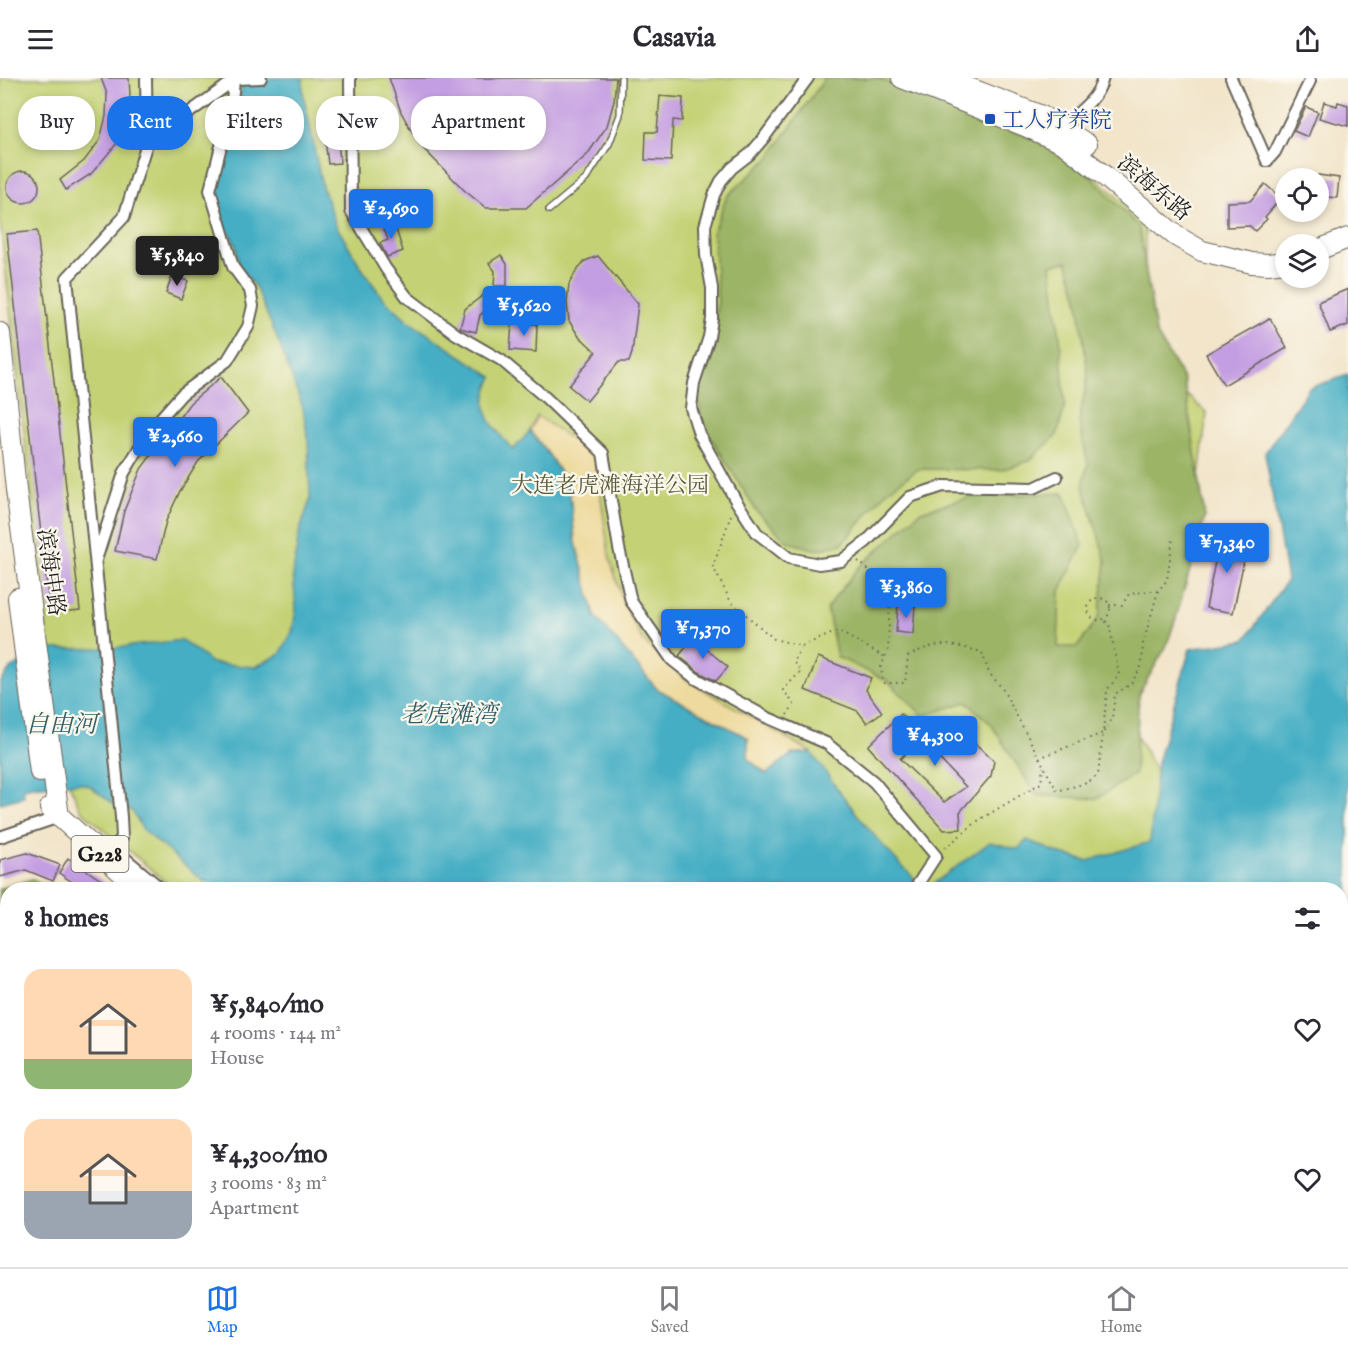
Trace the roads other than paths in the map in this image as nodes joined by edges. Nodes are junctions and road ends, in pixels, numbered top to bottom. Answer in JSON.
{"nodes":[{"id":1,"x":146,"y":78,"type":"edge"},
{"id":2,"x":261,"y":78,"type":"edge"},
{"id":3,"x":350,"y":78,"type":"edge"},
{"id":4,"x":621,"y":78,"type":"edge"},
{"id":5,"x":808,"y":78,"type":"edge"},
{"id":6,"x":902,"y":78,"type":"edge"},
{"id":7,"x":943,"y":78,"type":"edge"},
{"id":8,"x":1103,"y":78,"type":"edge"},
{"id":9,"x":1231,"y":78,"type":"edge"},
{"id":10,"x":235,"y":80,"type":"edge"},
{"id":11,"x":1310,"y":81,"type":"dead end"},
{"id":12,"x":146,"y":96,"type":"edge"},
{"id":13,"x":193,"y":110,"type":"edge"},
{"id":14,"x":1056,"y":132,"type":"junction"},
{"id":15,"x":145,"y":150,"type":"edge"},
{"id":16,"x":549,"y":210,"type":"dead end"},
{"id":17,"x":1348,"y":238,"type":"edge"},
{"id":18,"x":1329,"y":246,"type":"edge"},
{"id":19,"x":1275,"y":263,"type":"edge"},
{"id":20,"x":0,"y":333,"type":"edge"},
{"id":21,"x":0,"y":462,"type":"edge"},
{"id":22,"x":1057,"y":477,"type":"dead end"},
{"id":23,"x":94,"y":566,"type":"junction"},
{"id":24,"x":31,"y":647,"type":"junction"},
{"id":25,"x":59,"y":818,"type":"junction"},
{"id":26,"x":0,"y":837,"type":"edge"},
{"id":27,"x":132,"y":882,"type":"edge"},
{"id":28,"x":153,"y":882,"type":"edge"},
{"id":29,"x":920,"y":882,"type":"edge"}],
"edges":[{"from":1,"to":12,"type":"street"},
{"from":2,"to":10,"type":"street"},
{"from":3,"to":29,"type":"street"},
{"from":4,"to":16,"type":"lane"},
{"from":5,"to":22,"type":"street"},
{"from":6,"to":14,"type":"highway","name":"滨海东路"},
{"from":7,"to":14,"type":"highway","name":"滨海东路"},
{"from":8,"to":14,"type":"street"},
{"from":9,"to":11,"type":"street"},
{"from":10,"to":13,"type":"street"},
{"from":10,"to":23,"type":"street"},
{"from":14,"to":19,"type":"highway","name":"滨海东路"},
{"from":15,"to":23,"type":"street"},
{"from":17,"to":18,"type":"highway"},
{"from":20,"to":24,"type":"highway","name":"滨海中路","number":"G228"},
{"from":21,"to":24,"type":"highway","name":"滨海中路","number":"G228"},
{"from":23,"to":28,"type":"street"},
{"from":24,"to":25,"type":"highway","name":"滨海中路","number":"G228"},
{"from":25,"to":26,"type":"street"},
{"from":25,"to":27,"type":"highway","name":"滨海中路","number":"G228"}]}
